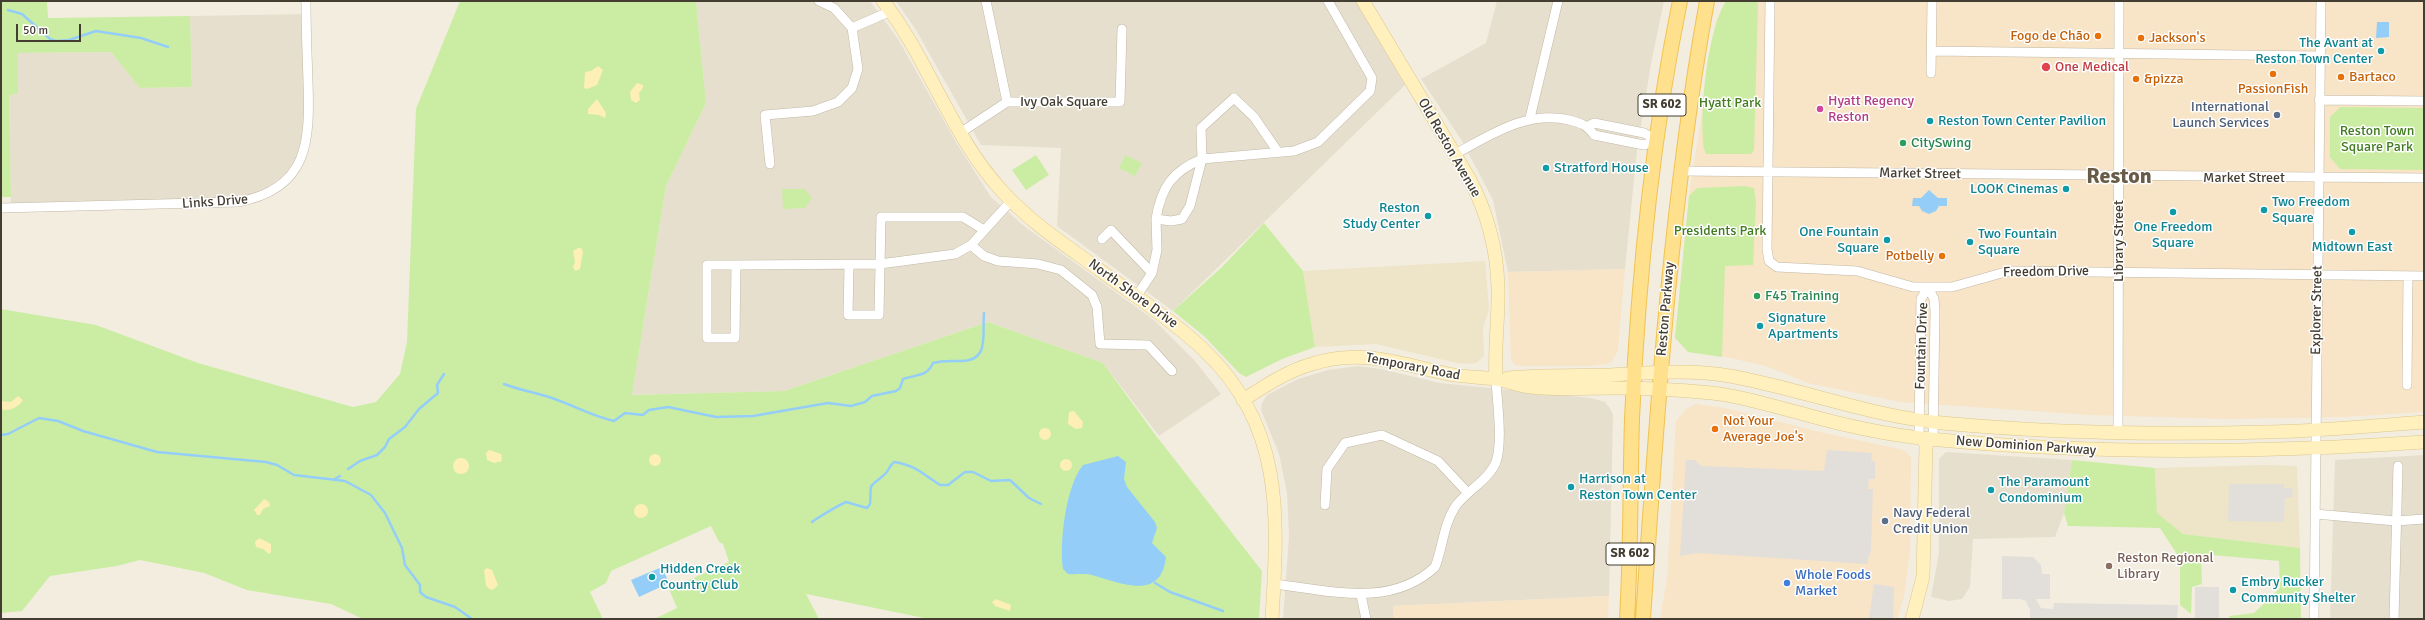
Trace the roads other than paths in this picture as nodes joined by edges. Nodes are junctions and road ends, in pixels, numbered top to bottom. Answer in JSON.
{"nodes":[{"id":1,"x":306,"y":1,"type":"edge"},
{"id":2,"x":819,"y":1,"type":"edge"},
{"id":3,"x":986,"y":1,"type":"edge"},
{"id":4,"x":1328,"y":1,"type":"edge"},
{"id":5,"x":1363,"y":1,"type":"edge"},
{"id":6,"x":1558,"y":1,"type":"edge"},
{"id":7,"x":1680,"y":1,"type":"edge"},
{"id":8,"x":1707,"y":1,"type":"edge"},
{"id":9,"x":1770,"y":1,"type":"edge"},
{"id":10,"x":1932,"y":1,"type":"edge"},
{"id":11,"x":2120,"y":1,"type":"edge"},
{"id":12,"x":2321,"y":1,"type":"edge"},
{"id":13,"x":887,"y":6,"type":"edge"},
{"id":14,"x":852,"y":28,"type":"junction"},
{"id":15,"x":1122,"y":30,"type":"dead end"},
{"id":16,"x":1932,"y":51,"type":"junction"},
{"id":17,"x":2120,"y":53,"type":"junction"},
{"id":18,"x":2319,"y":56,"type":"junction"},
{"id":19,"x":1931,"y":73,"type":"dead end"},
{"id":20,"x":2319,"y":100,"type":"junction"},
{"id":21,"x":2424,"y":101,"type":"edge"},
{"id":22,"x":1007,"y":102,"type":"junction"},
{"id":23,"x":1530,"y":118,"type":"junction"},
{"id":24,"x":960,"y":133,"type":"junction"},
{"id":25,"x":1657,"y":140,"type":"junction"},
{"id":26,"x":1278,"y":152,"type":"junction"},
{"id":27,"x":1454,"y":154,"type":"junction"},
{"id":28,"x":1202,"y":159,"type":"junction"},
{"id":29,"x":770,"y":164,"type":"dead end"},
{"id":30,"x":1680,"y":171,"type":"junction"},
{"id":31,"x":1768,"y":172,"type":"junction"},
{"id":32,"x":2119,"y":177,"type":"junction"},
{"id":33,"x":2319,"y":178,"type":"junction"},
{"id":34,"x":2424,"y":178,"type":"edge"},
{"id":35,"x":1011,"y":201,"type":"junction"},
{"id":36,"x":1,"y":208,"type":"edge"},
{"id":37,"x":1156,"y":219,"type":"junction"},
{"id":38,"x":984,"y":230,"type":"junction"},
{"id":39,"x":1102,"y":239,"type":"dead end"},
{"id":40,"x":971,"y":245,"type":"junction"},
{"id":41,"x":880,"y":264,"type":"junction"},
{"id":42,"x":736,"y":265,"type":"junction"},
{"id":43,"x":849,"y":266,"type":"junction"},
{"id":44,"x":2119,"y":271,"type":"junction"},
{"id":45,"x":1152,"y":273,"type":"junction"},
{"id":46,"x":2318,"y":275,"type":"junction"},
{"id":47,"x":2408,"y":276,"type":"junction"},
{"id":48,"x":2424,"y":276,"type":"edge"},
{"id":49,"x":1928,"y":287,"type":"junction"},
{"id":50,"x":1136,"y":297,"type":"junction"},
{"id":51,"x":1172,"y":371,"type":"dead end"},
{"id":52,"x":1661,"y":371,"type":"junction"},
{"id":53,"x":1635,"y":372,"type":"junction"},
{"id":54,"x":1496,"y":379,"type":"junction"},
{"id":55,"x":2407,"y":385,"type":"dead end"},
{"id":56,"x":1634,"y":389,"type":"junction"},
{"id":57,"x":1660,"y":390,"type":"junction"},
{"id":58,"x":1243,"y":400,"type":"junction"},
{"id":59,"x":1919,"y":420,"type":"junction"},
{"id":60,"x":1934,"y":422,"type":"junction"},
{"id":61,"x":2424,"y":422,"type":"edge"},
{"id":62,"x":2316,"y":429,"type":"junction"},
{"id":63,"x":2118,"y":432,"type":"junction"},
{"id":64,"x":1926,"y":441,"type":"junction"},
{"id":65,"x":2424,"y":442,"type":"edge"},
{"id":66,"x":2316,"y":449,"type":"junction"},
{"id":67,"x":2398,"y":466,"type":"dead end"},
{"id":68,"x":1467,"y":492,"type":"junction"},
{"id":69,"x":1325,"y":505,"type":"dead end"},
{"id":70,"x":2315,"y":514,"type":"junction"},
{"id":71,"x":2424,"y":519,"type":"edge"},
{"id":72,"x":2396,"y":521,"type":"junction"},
{"id":73,"x":1274,"y":584,"type":"junction"},
{"id":74,"x":1361,"y":595,"type":"junction"},
{"id":75,"x":1272,"y":619,"type":"edge"},
{"id":76,"x":1366,"y":619,"type":"edge"},
{"id":77,"x":1627,"y":619,"type":"edge"},
{"id":78,"x":1642,"y":619,"type":"edge"},
{"id":79,"x":1912,"y":619,"type":"edge"},
{"id":80,"x":2314,"y":619,"type":"edge"},
{"id":81,"x":2394,"y":619,"type":"edge"}],
"edges":[{"from":1,"to":36,"type":"street","name":"Links Drive"},
{"from":2,"to":14,"type":"street"},
{"from":3,"to":22,"type":"street","name":"Ivy Oak Square"},
{"from":4,"to":26,"type":"street"},
{"from":5,"to":27,"type":"street","name":"Old Reston Avenue"},
{"from":6,"to":23,"type":"street"},
{"from":7,"to":25,"type":"main road","name":"Reston Parkway","number":"SR 602"},
{"from":8,"to":30,"type":"main road","name":"Reston Parkway","number":"SR 602"},
{"from":9,"to":31,"type":"street"},
{"from":10,"to":16,"type":"street"},
{"from":11,"to":17,"type":"street","name":"Library Street"},
{"from":12,"to":18,"type":"street","name":"Explorer Street"},
{"from":13,"to":14,"type":"street","name":"North Shore Drive"},
{"from":13,"to":24,"type":"street","name":"North Shore Drive"},
{"from":14,"to":29,"type":"street"},
{"from":15,"to":22,"type":"street","name":"Ivy Oak Square"},
{"from":16,"to":17,"type":"street"},
{"from":16,"to":19,"type":"street"},
{"from":17,"to":18,"type":"street"},
{"from":17,"to":32,"type":"street","name":"Library Street"},
{"from":18,"to":20,"type":"street","name":"Explorer Street"},
{"from":20,"to":21,"type":"street"},
{"from":20,"to":33,"type":"street","name":"Explorer Street"},
{"from":22,"to":24,"type":"street","name":"Ivy Oak Square"},
{"from":23,"to":25,"type":"street"},
{"from":23,"to":27,"type":"street"},
{"from":24,"to":35,"type":"street","name":"North Shore Drive"},
{"from":25,"to":53,"type":"main road","name":"Reston Parkway","number":"SR 602"},
{"from":26,"to":28,"type":"street"},
{"from":26,"to":28,"type":"street"},
{"from":27,"to":54,"type":"street","name":"Old Reston Avenue"},
{"from":28,"to":37,"type":"street"},
{"from":28,"to":37,"type":"street"},
{"from":30,"to":31,"type":"street","name":"Market Street"},
{"from":30,"to":52,"type":"main road","name":"Reston Parkway","number":"SR 602"},
{"from":31,"to":32,"type":"street","name":"Market Street"},
{"from":31,"to":49,"type":"street","name":"Freedom Drive"},
{"from":32,"to":33,"type":"street","name":"Market Street"},
{"from":32,"to":44,"type":"street","name":"Library Street"},
{"from":33,"to":34,"type":"street","name":"Market Street"},
{"from":33,"to":46,"type":"street","name":"Explorer Street"},
{"from":35,"to":38,"type":"street"},
{"from":35,"to":50,"type":"street","name":"North Shore Drive"},
{"from":37,"to":45,"type":"street"},
{"from":38,"to":40,"type":"street"},
{"from":38,"to":41,"type":"street"},
{"from":39,"to":45,"type":"street"},
{"from":40,"to":41,"type":"street"},
{"from":40,"to":51,"type":"street"},
{"from":41,"to":43,"type":"street"},
{"from":41,"to":43,"type":"street"},
{"from":42,"to":42,"type":"street"},
{"from":42,"to":43,"type":"street"},
{"from":44,"to":46,"type":"street","name":"Freedom Drive"},
{"from":44,"to":49,"type":"street","name":"Freedom Drive"},
{"from":44,"to":63,"type":"street","name":"Library Street"},
{"from":45,"to":50,"type":"street"},
{"from":46,"to":47,"type":"street","name":"Freedom Drive"},
{"from":46,"to":62,"type":"street","name":"Explorer Street"},
{"from":47,"to":48,"type":"street","name":"Freedom Drive"},
{"from":47,"to":55,"type":"street"},
{"from":49,"to":59,"type":"street","name":"Fountain Drive"},
{"from":49,"to":60,"type":"street","name":"Fountain Drive"},
{"from":50,"to":58,"type":"street","name":"North Shore Drive"},
{"from":52,"to":53,"type":"street","name":"New Dominion Parkway"},
{"from":52,"to":57,"type":"main road","name":"Reston Parkway","number":"SR 602"},
{"from":52,"to":59,"type":"street","name":"New Dominion Parkway"},
{"from":53,"to":54,"type":"street","name":"Temporary Road"},
{"from":53,"to":56,"type":"main road","name":"Reston Parkway","number":"SR 602"},
{"from":54,"to":56,"type":"street","name":"Temporary Road"},
{"from":54,"to":58,"type":"street","name":"Temporary Road"},
{"from":54,"to":68,"type":"street"},
{"from":56,"to":57,"type":"street","name":"New Dominion Parkway"},
{"from":56,"to":77,"type":"main road","name":"Reston Parkway","number":"SR 602"},
{"from":57,"to":64,"type":"street","name":"New Dominion Parkway"},
{"from":57,"to":78,"type":"main road","name":"Reston Parkway","number":"SR 602"},
{"from":58,"to":73,"type":"street","name":"North Shore Drive"},
{"from":59,"to":60,"type":"street","name":"New Dominion Parkway"},
{"from":59,"to":64,"type":"street","name":"Fountain Drive"},
{"from":60,"to":63,"type":"street","name":"New Dominion Parkway"},
{"from":60,"to":64,"type":"street","name":"Fountain Drive"},
{"from":61,"to":62,"type":"street","name":"New Dominion Parkway"},
{"from":62,"to":63,"type":"street","name":"New Dominion Parkway"},
{"from":62,"to":66,"type":"street","name":"Explorer Street"},
{"from":64,"to":66,"type":"street","name":"New Dominion Parkway"},
{"from":64,"to":79,"type":"street","name":"Fountain Drive"},
{"from":65,"to":66,"type":"street","name":"New Dominion Parkway"},
{"from":66,"to":70,"type":"street","name":"Explorer Street"},
{"from":67,"to":72,"type":"street"},
{"from":68,"to":69,"type":"street"},
{"from":68,"to":74,"type":"street"},
{"from":70,"to":72,"type":"street"},
{"from":70,"to":80,"type":"street","name":"Explorer Street"},
{"from":71,"to":72,"type":"street"},
{"from":72,"to":81,"type":"street"},
{"from":73,"to":74,"type":"street"},
{"from":73,"to":75,"type":"street","name":"North Shore Drive"},
{"from":74,"to":76,"type":"street"}]}
